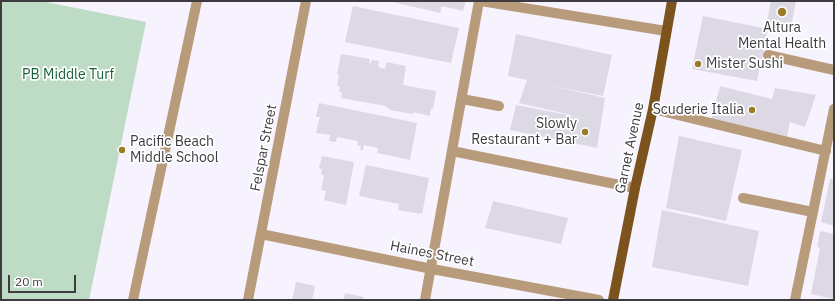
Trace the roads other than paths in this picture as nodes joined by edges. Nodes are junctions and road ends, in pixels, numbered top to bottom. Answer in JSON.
{"nodes":[{"id":1,"x":197,"y":1,"type":"edge"},
{"id":2,"x":306,"y":1,"type":"edge"},
{"id":3,"x":480,"y":1,"type":"edge"},
{"id":4,"x":672,"y":1,"type":"edge"},
{"id":5,"x":666,"y":31,"type":"junction"},
{"id":6,"x":768,"y":55,"type":"dead end"},
{"id":7,"x":834,"y":70,"type":"edge"},
{"id":8,"x":462,"y":99,"type":"junction"},
{"id":9,"x":500,"y":106,"type":"dead end"},
{"id":10,"x":653,"y":109,"type":"junction"},
{"id":11,"x":834,"y":109,"type":"edge"},
{"id":12,"x":452,"y":151,"type":"junction"},
{"id":13,"x":826,"y":151,"type":"junction"},
{"id":14,"x":635,"y":188,"type":"junction"},
{"id":15,"x":743,"y":198,"type":"dead end"},
{"id":16,"x":813,"y":212,"type":"junction"},
{"id":17,"x":261,"y":234,"type":"junction"},
{"id":18,"x":432,"y":269,"type":"junction"},
{"id":19,"x":133,"y":300,"type":"edge"},
{"id":20,"x":248,"y":300,"type":"edge"},
{"id":21,"x":425,"y":300,"type":"edge"},
{"id":22,"x":598,"y":300,"type":"edge"},
{"id":23,"x":613,"y":300,"type":"edge"},
{"id":24,"x":796,"y":300,"type":"edge"}],
"edges":[{"from":1,"to":19,"type":"street"},
{"from":2,"to":17,"type":"street","name":"Felspar Street"},
{"from":3,"to":5,"type":"street"},
{"from":3,"to":8,"type":"street"},
{"from":4,"to":5,"type":"main road","name":"Garnet Avenue"},
{"from":5,"to":10,"type":"main road","name":"Garnet Avenue"},
{"from":6,"to":7,"type":"street"},
{"from":8,"to":9,"type":"street"},
{"from":8,"to":12,"type":"street"},
{"from":10,"to":13,"type":"street"},
{"from":10,"to":14,"type":"main road","name":"Garnet Avenue"},
{"from":11,"to":13,"type":"street"},
{"from":12,"to":14,"type":"street"},
{"from":12,"to":18,"type":"street"},
{"from":13,"to":16,"type":"street"},
{"from":14,"to":23,"type":"main road","name":"Garnet Avenue"},
{"from":15,"to":16,"type":"street"},
{"from":16,"to":24,"type":"street"},
{"from":17,"to":18,"type":"street","name":"Haines Street"},
{"from":17,"to":20,"type":"street","name":"Felspar Street"},
{"from":18,"to":21,"type":"street"},
{"from":18,"to":22,"type":"street","name":"Haines Street"}]}
